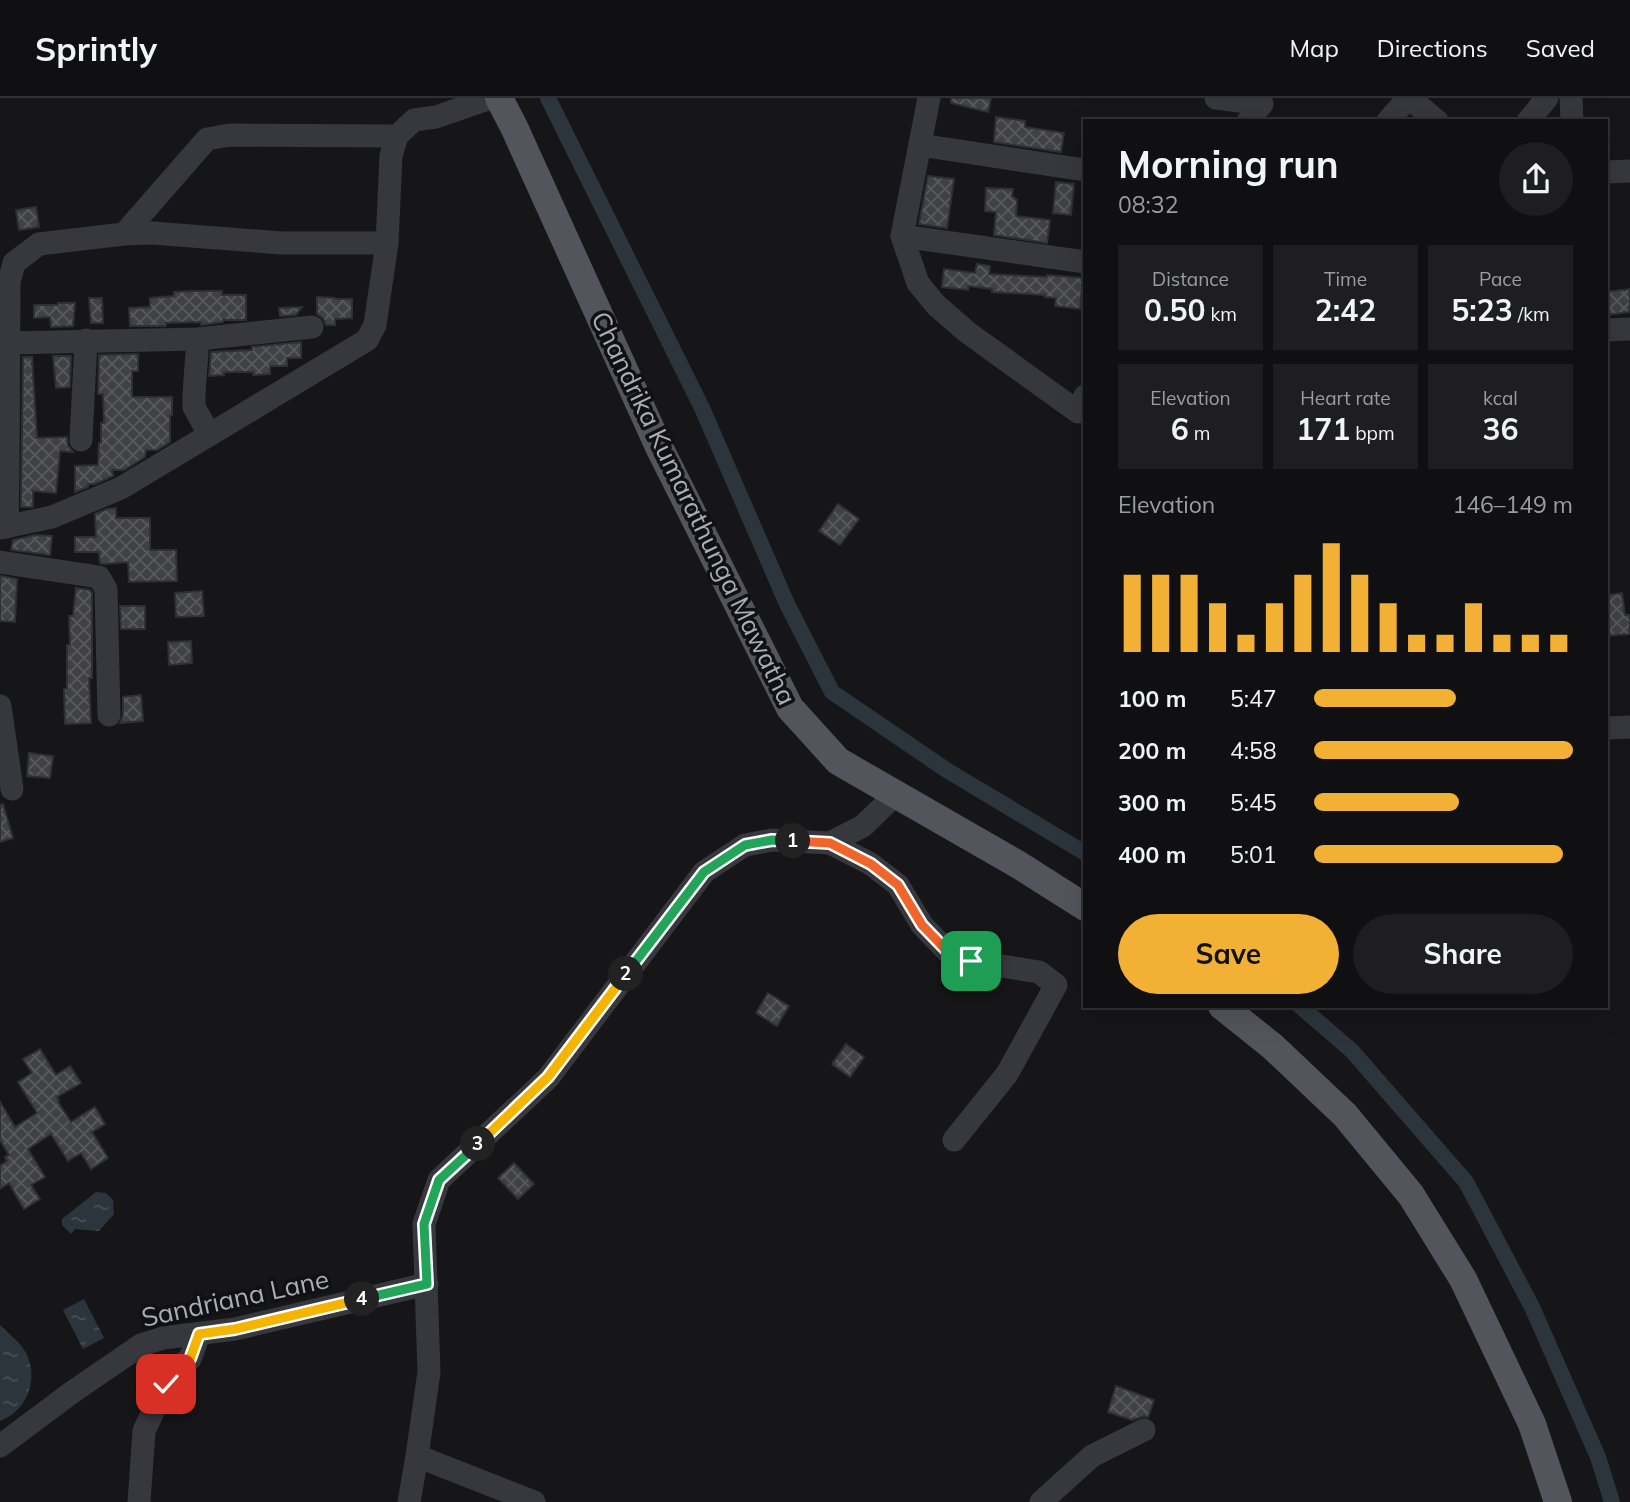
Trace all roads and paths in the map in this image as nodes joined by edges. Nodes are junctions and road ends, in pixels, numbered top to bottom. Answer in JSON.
{"nodes":[{"id":1,"x":491,"y":98,"type":"edge"},
{"id":2,"x":499,"y":98,"type":"edge"},
{"id":3,"x":929,"y":98,"type":"edge"},
{"id":4,"x":1216,"y":98,"type":"edge"},
{"id":5,"x":1408,"y":98,"type":"edge"},
{"id":6,"x":1547,"y":98,"type":"edge"},
{"id":7,"x":1571,"y":98,"type":"edge"},
{"id":8,"x":1250,"y":119,"type":"edge"},
{"id":9,"x":1390,"y":119,"type":"edge"},
{"id":10,"x":1434,"y":119,"type":"edge"},
{"id":11,"x":1530,"y":119,"type":"edge"},
{"id":12,"x":1572,"y":119,"type":"edge"},
{"id":13,"x":397,"y":136,"type":"junction"},
{"id":14,"x":920,"y":145,"type":"junction"},
{"id":15,"x":1083,"y":170,"type":"edge"},
{"id":16,"x":1630,"y":171,"type":"edge"},
{"id":17,"x":1608,"y":172,"type":"edge"},
{"id":18,"x":124,"y":234,"type":"junction"},
{"id":19,"x":902,"y":236,"type":"junction"},
{"id":20,"x":387,"y":243,"type":"junction"},
{"id":21,"x":1083,"y":262,"type":"edge"},
{"id":22,"x":4,"y":283,"type":"edge"},
{"id":23,"x":312,"y":327,"type":"dead end"},
{"id":24,"x":1630,"y":329,"type":"edge"},
{"id":25,"x":1608,"y":330,"type":"edge"},
{"id":26,"x":198,"y":339,"type":"junction"},
{"id":27,"x":86,"y":340,"type":"junction"},
{"id":28,"x":9,"y":343,"type":"junction"},
{"id":29,"x":1083,"y":401,"type":"edge"},
{"id":30,"x":4,"y":414,"type":"edge"},
{"id":31,"x":209,"y":434,"type":"junction"},
{"id":32,"x":81,"y":440,"type":"dead end"},
{"id":33,"x":3,"y":527,"type":"edge"},
{"id":34,"x":0,"y":562,"type":"edge"},
{"id":35,"x":0,"y":706,"type":"edge"},
{"id":36,"x":109,"y":715,"type":"dead end"},
{"id":37,"x":1630,"y":727,"type":"edge"},
{"id":38,"x":1608,"y":728,"type":"edge"},
{"id":39,"x":12,"y":789,"type":"dead end"},
{"id":40,"x":896,"y":794,"type":"junction"},
{"id":41,"x":830,"y":843,"type":"junction"},
{"id":42,"x":1083,"y":906,"type":"edge"},
{"id":43,"x":1224,"y":1008,"type":"edge"},
{"id":44,"x":954,"y":1140,"type":"dead end"},
{"id":45,"x":427,"y":1284,"type":"junction"},
{"id":46,"x":199,"y":1334,"type":"junction"},
{"id":47,"x":1144,"y":1430,"type":"dead end"},
{"id":48,"x":0,"y":1446,"type":"edge"},
{"id":49,"x":418,"y":1456,"type":"junction"},
{"id":50,"x":139,"y":1502,"type":"edge"},
{"id":51,"x":408,"y":1502,"type":"edge"},
{"id":52,"x":534,"y":1502,"type":"edge"},
{"id":53,"x":1041,"y":1502,"type":"edge"},
{"id":54,"x":1558,"y":1502,"type":"edge"}],
"edges":[{"from":1,"to":13,"type":"street"},
{"from":2,"to":40,"type":"main road","name":"Chandrika Kumarathunga Mawatha"},
{"from":3,"to":14,"type":"street"},
{"from":4,"to":8,"type":"street"},
{"from":5,"to":9,"type":"street"},
{"from":5,"to":10,"type":"street"},
{"from":6,"to":11,"type":"street"},
{"from":7,"to":12,"type":"street"},
{"from":13,"to":18,"type":"street"},
{"from":13,"to":20,"type":"street"},
{"from":14,"to":15,"type":"street"},
{"from":14,"to":19,"type":"street"},
{"from":16,"to":17,"type":"street"},
{"from":18,"to":20,"type":"street"},
{"from":18,"to":22,"type":"street"},
{"from":19,"to":21,"type":"street"},
{"from":19,"to":29,"type":"street"},
{"from":20,"to":31,"type":"street"},
{"from":22,"to":28,"type":"street"},
{"from":23,"to":26,"type":"street"},
{"from":24,"to":25,"type":"street"},
{"from":26,"to":27,"type":"street"},
{"from":26,"to":31,"type":"street"},
{"from":27,"to":28,"type":"street"},
{"from":27,"to":32,"type":"street"},
{"from":28,"to":30,"type":"street"},
{"from":30,"to":33,"type":"street"},
{"from":31,"to":33,"type":"street"},
{"from":34,"to":36,"type":"street"},
{"from":35,"to":39,"type":"street"},
{"from":37,"to":38,"type":"street"},
{"from":40,"to":41,"type":"street"},
{"from":40,"to":42,"type":"main road","name":"Chandrika Kumarathunga Mawatha"},
{"from":41,"to":44,"type":"street"},
{"from":41,"to":45,"type":"street"},
{"from":43,"to":54,"type":"main road"},
{"from":45,"to":46,"type":"street","name":"Sandriana Lane"},
{"from":45,"to":49,"type":"street"},
{"from":46,"to":48,"type":"street","name":"Sandriana Lane"},
{"from":46,"to":50,"type":"street"},
{"from":47,"to":53,"type":"street"},
{"from":49,"to":51,"type":"street"},
{"from":49,"to":52,"type":"street"}]}
